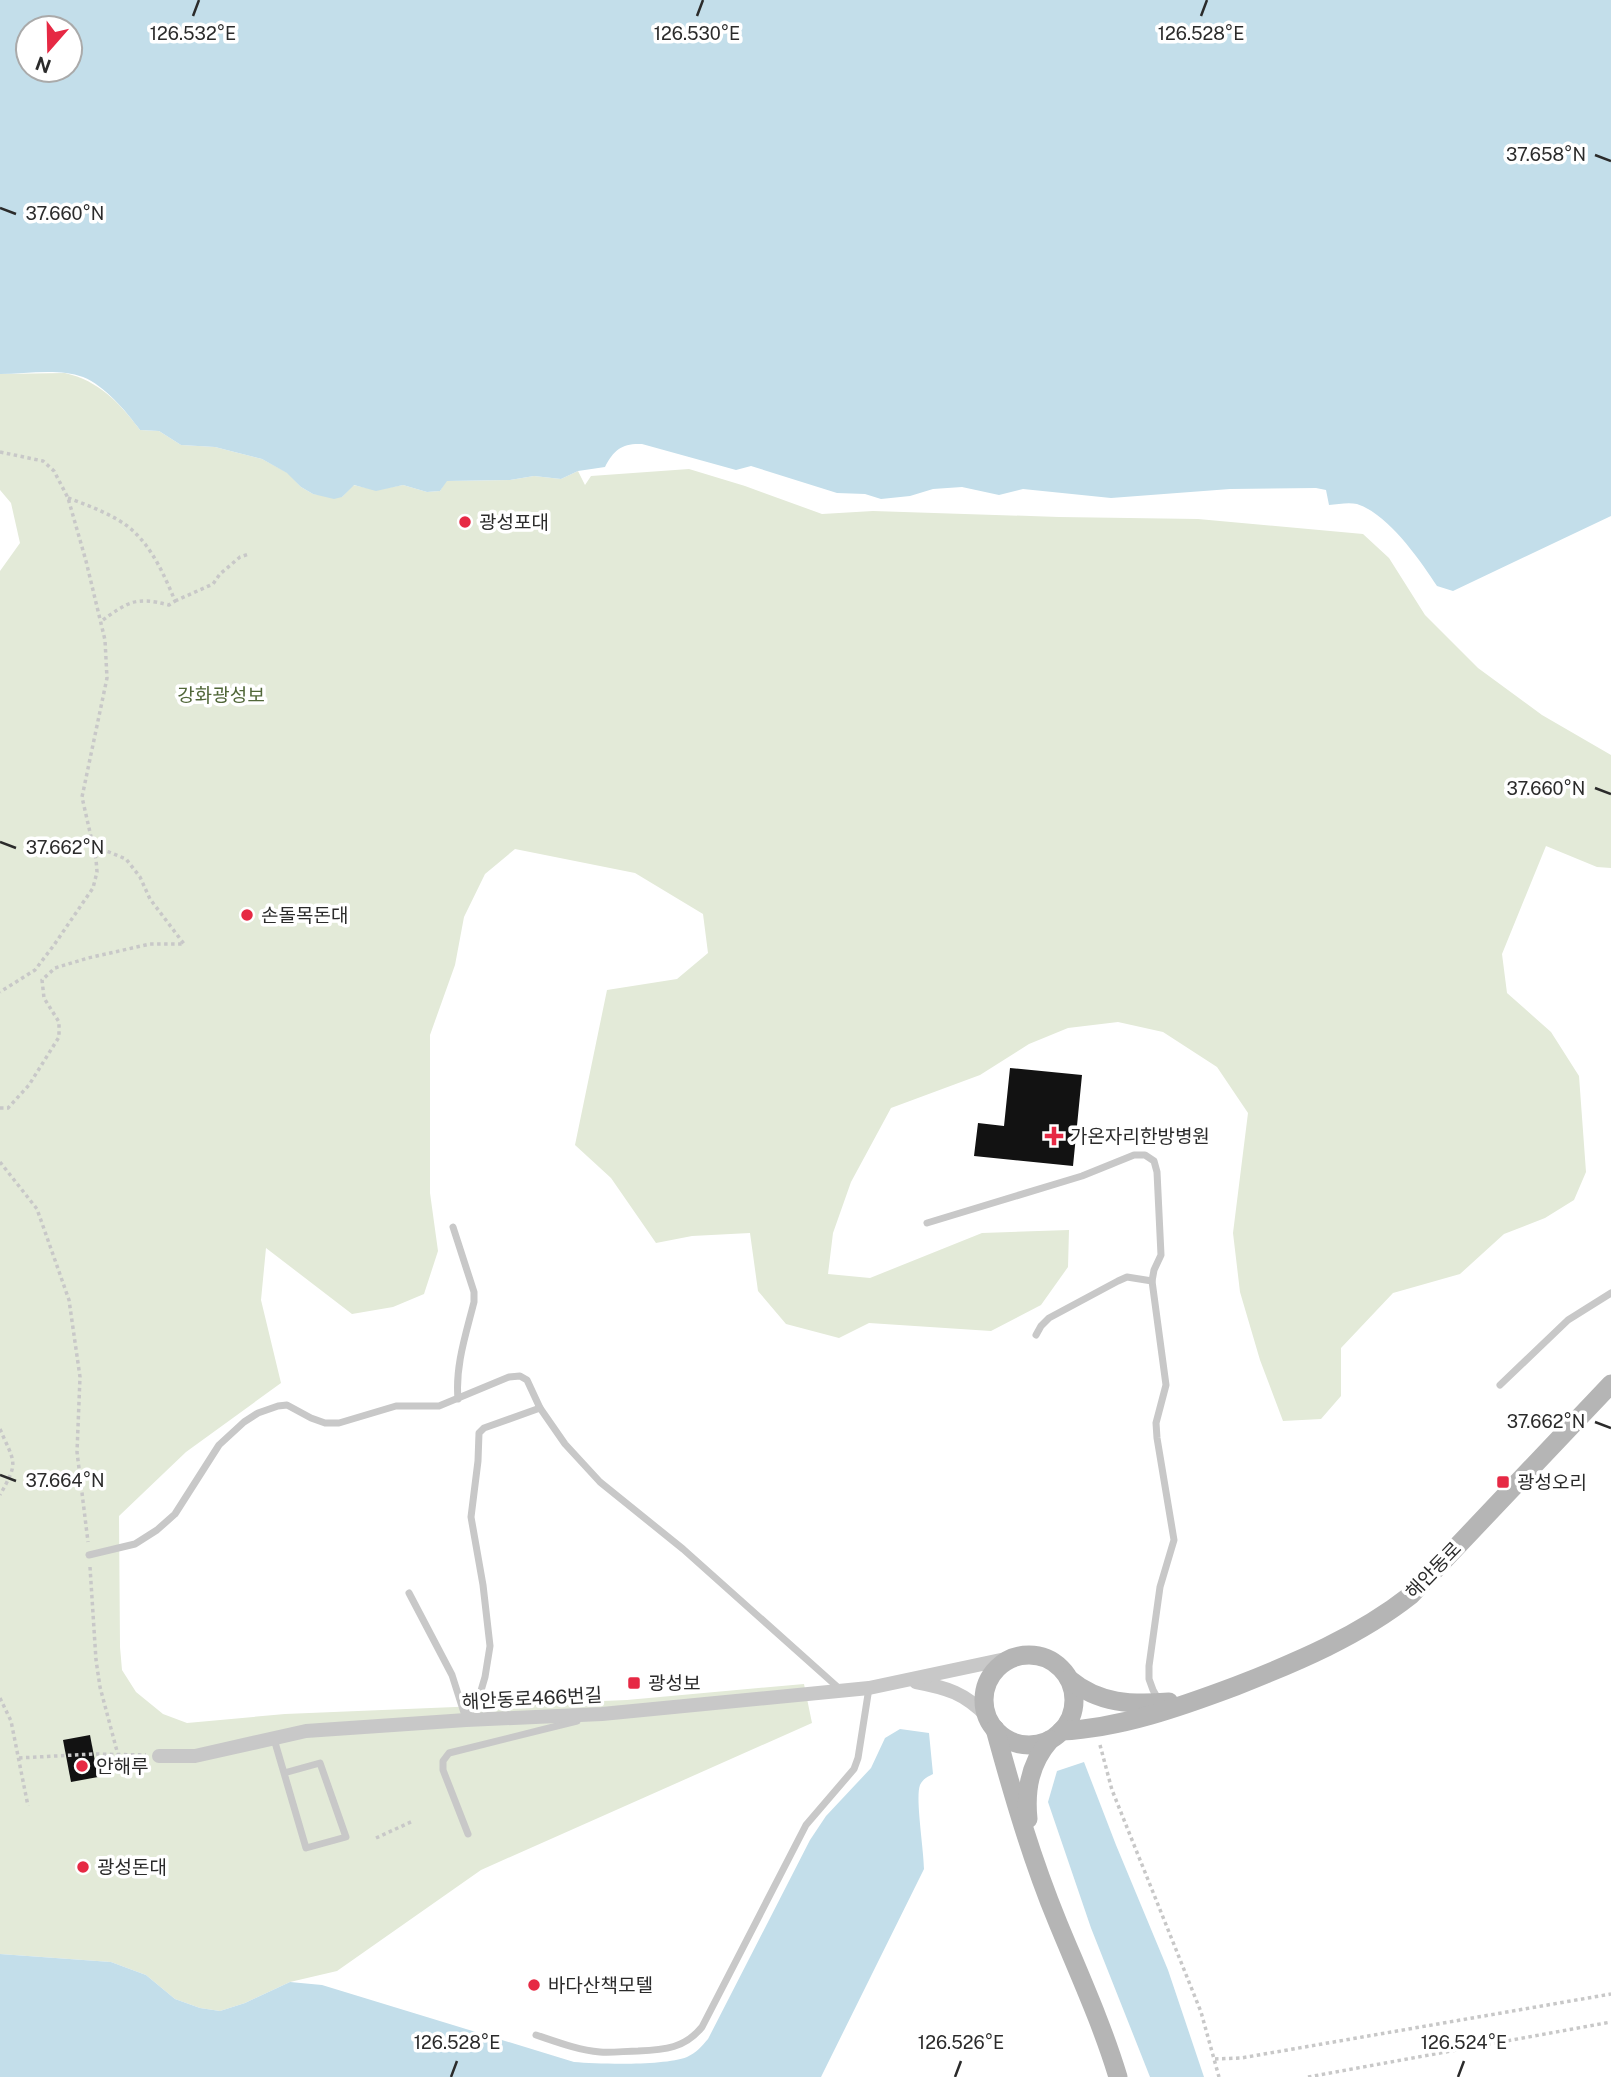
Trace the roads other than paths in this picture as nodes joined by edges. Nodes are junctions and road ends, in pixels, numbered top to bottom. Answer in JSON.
{"nodes":[{"id":1,"x":928,"y":1223,"type":"dead end"},
{"id":2,"x":453,"y":1227,"type":"dead end"},
{"id":3,"x":1152,"y":1281,"type":"junction"},
{"id":4,"x":1611,"y":1293,"type":"edge"},
{"id":5,"x":1036,"y":1335,"type":"dead end"},
{"id":6,"x":1611,"y":1384,"type":"edge"},
{"id":7,"x":1500,"y":1385,"type":"dead end"},
{"id":8,"x":458,"y":1399,"type":"junction"},
{"id":9,"x":540,"y":1408,"type":"junction"},
{"id":10,"x":89,"y":1555,"type":"road end"},
{"id":11,"x":410,"y":1593,"type":"dead end"},
{"id":12,"x":1020,"y":1656,"type":"junction"},
{"id":13,"x":1069,"y":1679,"type":"junction"},
{"id":14,"x":908,"y":1681,"type":"junction"},
{"id":15,"x":869,"y":1688,"type":"junction"},
{"id":16,"x":842,"y":1691,"type":"junction"},
{"id":17,"x":1212,"y":1695,"type":"junction"},
{"id":18,"x":1160,"y":1703,"type":"junction"},
{"id":19,"x":602,"y":1714,"type":"junction"},
{"id":20,"x":466,"y":1720,"type":"junction"},
{"id":21,"x":991,"y":1723,"type":"junction"},
{"id":22,"x":1056,"y":1736,"type":"junction"},
{"id":23,"x":274,"y":1738,"type":"junction"},
{"id":24,"x":159,"y":1756,"type":"road end"},
{"id":25,"x":284,"y":1773,"type":"junction"},
{"id":26,"x":468,"y":1834,"type":"dead end"},
{"id":27,"x":1035,"y":1861,"type":"junction"},
{"id":28,"x":536,"y":2035,"type":"dead end"},
{"id":29,"x":1118,"y":2077,"type":"edge"}],
"edges":[{"from":1,"to":3,"type":"lane"},
{"from":2,"to":8,"type":"lane"},
{"from":3,"to":5,"type":"lane"},
{"from":3,"to":18,"type":"lane"},
{"from":4,"to":7,"type":"lane"},
{"from":6,"to":17,"type":"main road","name":"해안동로"},
{"from":8,"to":9,"type":"lane"},
{"from":8,"to":10,"type":"lane"},
{"from":9,"to":16,"type":"lane"},
{"from":9,"to":20,"type":"lane"},
{"from":11,"to":20,"type":"lane"},
{"from":12,"to":13,"type":"main road"},
{"from":12,"to":14,"type":"street","name":"해안동로466번길"},
{"from":12,"to":21,"type":"main road"},
{"from":13,"to":18,"type":"main road","name":"해안동로"},
{"from":13,"to":22,"type":"main road"},
{"from":14,"to":15,"type":"street","name":"해안동로466번길"},
{"from":14,"to":21,"type":"street"},
{"from":15,"to":16,"type":"street","name":"해안동로466번길"},
{"from":15,"to":28,"type":"lane"},
{"from":16,"to":19,"type":"street","name":"해안동로466번길"},
{"from":17,"to":18,"type":"main road","name":"해안동로"},
{"from":17,"to":22,"type":"main road","name":"해안동로"},
{"from":19,"to":20,"type":"street","name":"해안동로466번길"},
{"from":19,"to":26,"type":"lane"},
{"from":20,"to":23,"type":"street","name":"해안동로466번길"},
{"from":21,"to":22,"type":"main road"},
{"from":21,"to":27,"type":"main road"},
{"from":22,"to":27,"type":"main road"},
{"from":23,"to":24,"type":"street","name":"해안동로466번길"},
{"from":23,"to":25,"type":"lane"},
{"from":25,"to":25,"type":"lane"},
{"from":27,"to":29,"type":"main road"}]}
